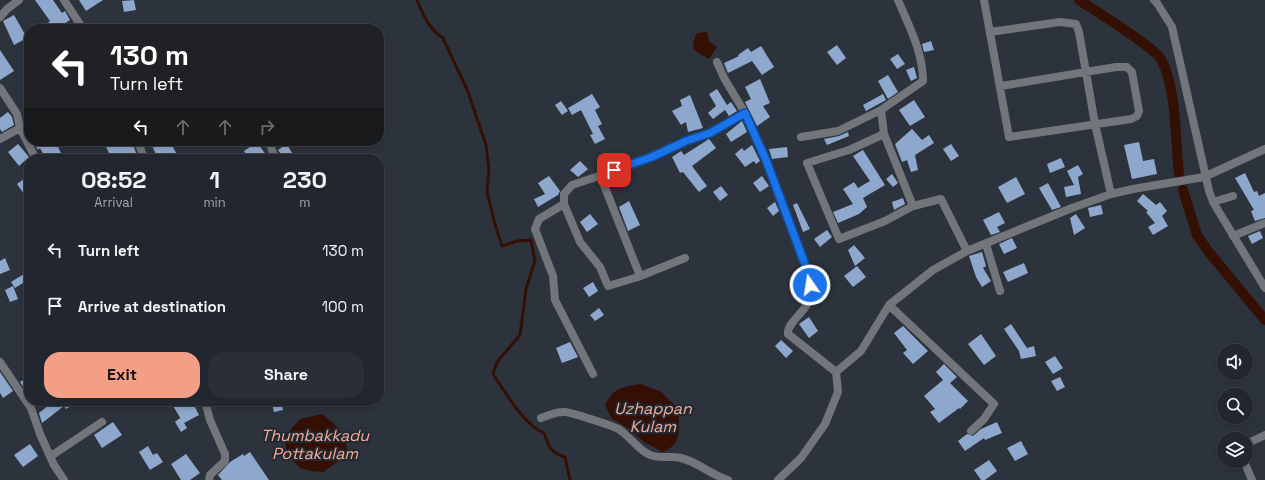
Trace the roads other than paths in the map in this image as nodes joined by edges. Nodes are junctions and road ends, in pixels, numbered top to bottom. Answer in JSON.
{"nodes":[{"id":1,"x":19,"y":0,"type":"edge"},
{"id":2,"x":64,"y":0,"type":"edge"},
{"id":3,"x":898,"y":0,"type":"edge"},
{"id":4,"x":984,"y":0,"type":"edge"},
{"id":5,"x":1154,"y":0,"type":"edge"},
{"id":6,"x":0,"y":17,"type":"edge"},
{"id":7,"x":80,"y":24,"type":"edge"},
{"id":8,"x":990,"y":32,"type":"junction"},
{"id":9,"x":717,"y":62,"type":"dead end"},
{"id":10,"x":1085,"y":72,"type":"junction"},
{"id":11,"x":1001,"y":86,"type":"junction"},
{"id":12,"x":0,"y":88,"type":"edge"},
{"id":13,"x":881,"y":110,"type":"junction"},
{"id":14,"x":745,"y":113,"type":"junction"},
{"id":15,"x":1095,"y":124,"type":"junction"},
{"id":16,"x":20,"y":128,"type":"junction"},
{"id":17,"x":884,"y":134,"type":"junction"},
{"id":18,"x":24,"y":136,"type":"edge"},
{"id":19,"x":801,"y":136,"type":"dead end"},
{"id":20,"x":0,"y":140,"type":"edge"},
{"id":21,"x":1265,"y":148,"type":"edge"},
{"id":22,"x":600,"y":175,"type":"junction"},
{"id":23,"x":1204,"y":177,"type":"junction"},
{"id":24,"x":1111,"y":194,"type":"junction"},
{"id":25,"x":1233,"y":196,"type":"dead end"},
{"id":26,"x":1213,"y":202,"type":"junction"},
{"id":27,"x":564,"y":204,"type":"junction"},
{"id":28,"x":913,"y":206,"type":"junction"},
{"id":29,"x":1265,"y":223,"type":"edge"},
{"id":30,"x":1233,"y":236,"type":"junction"},
{"id":31,"x":986,"y":244,"type":"junction"},
{"id":32,"x":967,"y":251,"type":"junction"},
{"id":33,"x":686,"y":258,"type":"dead end"},
{"id":34,"x":640,"y":276,"type":"junction"},
{"id":35,"x":1265,"y":288,"type":"edge"},
{"id":36,"x":1000,"y":291,"type":"dead end"},
{"id":37,"x":889,"y":305,"type":"junction"},
{"id":38,"x":0,"y":362,"type":"edge"},
{"id":39,"x":836,"y":372,"type":"junction"},
{"id":40,"x":593,"y":374,"type":"dead end"},
{"id":41,"x":24,"y":398,"type":"edge"},
{"id":42,"x":30,"y":406,"type":"edge"},
{"id":43,"x":206,"y":406,"type":"edge"},
{"id":44,"x":541,"y":418,"type":"dead end"},
{"id":45,"x":102,"y":422,"type":"dead end"},
{"id":46,"x":971,"y":431,"type":"dead end"},
{"id":47,"x":1265,"y":435,"type":"edge"},
{"id":48,"x":1253,"y":441,"type":"edge"},
{"id":49,"x":51,"y":456,"type":"junction"},
{"id":50,"x":1247,"y":468,"type":"edge"},
{"id":51,"x":64,"y":480,"type":"edge"},
{"id":52,"x":208,"y":480,"type":"edge"},
{"id":53,"x":728,"y":480,"type":"edge"},
{"id":54,"x":778,"y":480,"type":"edge"},
{"id":55,"x":1252,"y":480,"type":"edge"}],
"edges":[{"from":1,"to":6,"type":"street"},
{"from":2,"to":7,"type":"street"},
{"from":3,"to":13,"type":"street"},
{"from":4,"to":8,"type":"street"},
{"from":5,"to":23,"type":"street"},
{"from":8,"to":10,"type":"street"},
{"from":8,"to":11,"type":"street"},
{"from":9,"to":14,"type":"street"},
{"from":10,"to":11,"type":"street"},
{"from":10,"to":15,"type":"street"},
{"from":10,"to":15,"type":"street"},
{"from":11,"to":15,"type":"street"},
{"from":12,"to":16,"type":"street"},
{"from":13,"to":17,"type":"street"},
{"from":13,"to":19,"type":"street"},
{"from":14,"to":22,"type":"street"},
{"from":14,"to":39,"type":"street"},
{"from":15,"to":24,"type":"street"},
{"from":16,"to":18,"type":"street"},
{"from":16,"to":20,"type":"street"},
{"from":17,"to":28,"type":"street"},
{"from":17,"to":28,"type":"street"},
{"from":21,"to":23,"type":"street"},
{"from":22,"to":27,"type":"street"},
{"from":22,"to":34,"type":"street"},
{"from":23,"to":24,"type":"street"},
{"from":23,"to":26,"type":"street"},
{"from":24,"to":31,"type":"street"},
{"from":25,"to":26,"type":"street"},
{"from":26,"to":30,"type":"street"},
{"from":27,"to":34,"type":"street"},
{"from":27,"to":40,"type":"street"},
{"from":28,"to":32,"type":"street"},
{"from":29,"to":30,"type":"street"},
{"from":30,"to":35,"type":"street"},
{"from":31,"to":32,"type":"street"},
{"from":31,"to":36,"type":"street"},
{"from":32,"to":37,"type":"street"},
{"from":33,"to":34,"type":"street"},
{"from":37,"to":39,"type":"street"},
{"from":37,"to":46,"type":"street"},
{"from":38,"to":41,"type":"street"},
{"from":39,"to":54,"type":"street"},
{"from":42,"to":49,"type":"street"},
{"from":43,"to":52,"type":"street"},
{"from":44,"to":53,"type":"street"},
{"from":45,"to":49,"type":"street"},
{"from":47,"to":48,"type":"street"},
{"from":49,"to":51,"type":"street"},
{"from":50,"to":55,"type":"street"}]}
